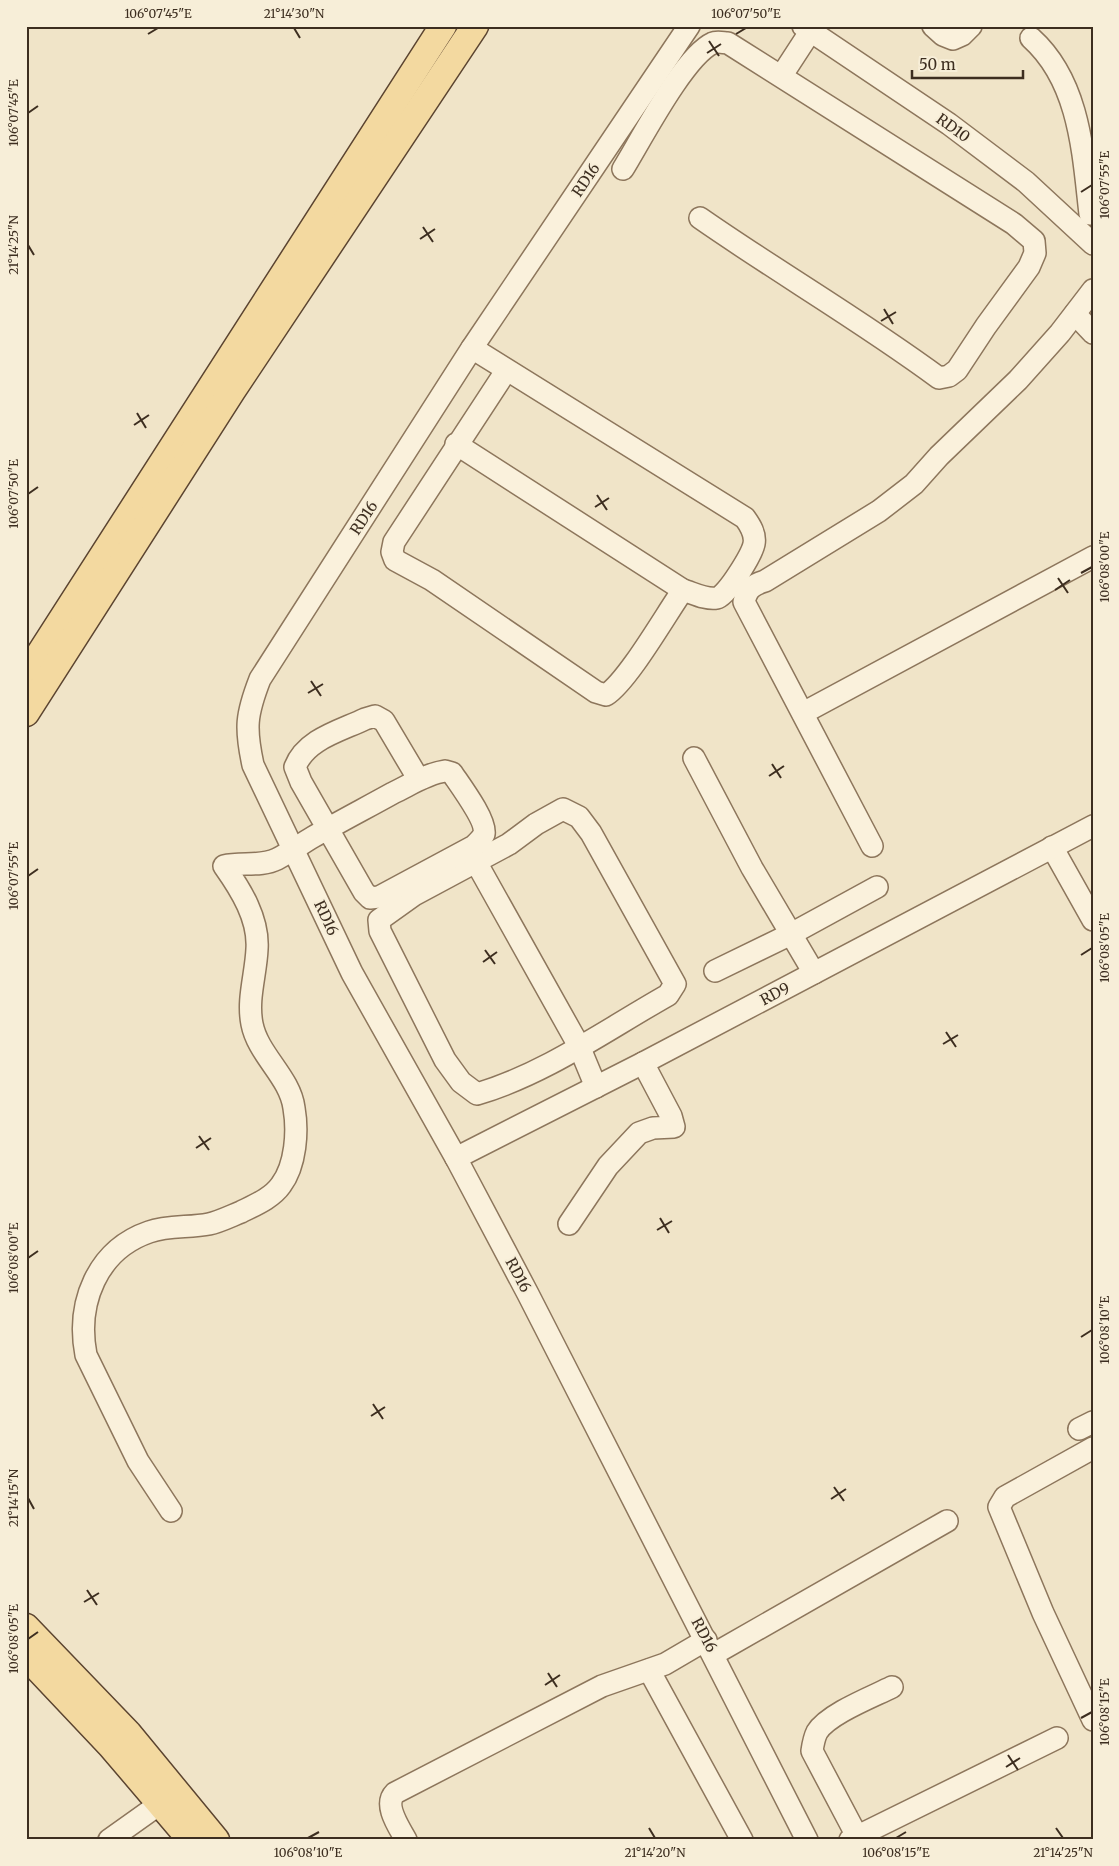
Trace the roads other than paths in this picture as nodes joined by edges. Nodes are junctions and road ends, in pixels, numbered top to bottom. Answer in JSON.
{"nodes":[{"id":1,"x":443,"y":26,"type":"edge"},
{"id":2,"x":475,"y":26,"type":"edge"},
{"id":3,"x":690,"y":26,"type":"edge"},
{"id":4,"x":933,"y":26,"type":"edge"},
{"id":5,"x":971,"y":26,"type":"edge"},
{"id":6,"x":806,"y":29,"type":"edge"},
{"id":7,"x":1031,"y":38,"type":"dead end"},
{"id":8,"x":782,"y":75,"type":"junction"},
{"id":9,"x":623,"y":169,"type":"dead end"},
{"id":10,"x":1085,"y":217,"type":"edge"},
{"id":11,"x":700,"y":218,"type":"dead end"},
{"id":12,"x":1093,"y":244,"type":"edge"},
{"id":13,"x":1093,"y":290,"type":"edge"},
{"id":14,"x":1074,"y":314,"type":"junction"},
{"id":15,"x":1093,"y":333,"type":"edge"},
{"id":16,"x":472,"y":348,"type":"junction"},
{"id":17,"x":506,"y":371,"type":"junction"},
{"id":18,"x":456,"y":444,"type":"junction"},
{"id":19,"x":1093,"y":557,"type":"edge"},
{"id":20,"x":683,"y":590,"type":"junction"},
{"id":21,"x":26,"y":675,"type":"edge"},
{"id":22,"x":26,"y":713,"type":"edge"},
{"id":23,"x":803,"y":713,"type":"junction"},
{"id":24,"x":694,"y":758,"type":"dead end"},
{"id":25,"x":419,"y":780,"type":"junction"},
{"id":26,"x":1093,"y":826,"type":"edge"},
{"id":27,"x":329,"y":828,"type":"junction"},
{"id":28,"x":872,"y":846,"type":"dead end"},
{"id":29,"x":1052,"y":847,"type":"junction"},
{"id":30,"x":292,"y":849,"type":"junction"},
{"id":31,"x":476,"y":862,"type":"junction"},
{"id":32,"x":877,"y":887,"type":"dead end"},
{"id":33,"x":1093,"y":920,"type":"edge"},
{"id":34,"x":791,"y":934,"type":"junction"},
{"id":35,"x":715,"y":971,"type":"dead end"},
{"id":36,"x":814,"y":973,"type":"junction"},
{"id":37,"x":579,"y":1046,"type":"junction"},
{"id":38,"x":643,"y":1064,"type":"junction"},
{"id":39,"x":596,"y":1088,"type":"junction"},
{"id":40,"x":456,"y":1158,"type":"junction"},
{"id":41,"x":569,"y":1224,"type":"dead end"},
{"id":42,"x":1093,"y":1448,"type":"edge"},
{"id":43,"x":171,"y":1511,"type":"dead end"},
{"id":44,"x":947,"y":1521,"type":"dead end"},
{"id":45,"x":26,"y":1627,"type":"edge"},
{"id":46,"x":710,"y":1647,"type":"junction"},
{"id":47,"x":26,"y":1656,"type":"edge"},
{"id":48,"x":649,"y":1670,"type":"junction"},
{"id":49,"x":892,"y":1687,"type":"dead end"},
{"id":50,"x":1093,"y":1720,"type":"edge"},
{"id":51,"x":1057,"y":1738,"type":"dead end"},
{"id":52,"x":161,"y":1803,"type":"junction"},
{"id":53,"x":856,"y":1839,"type":"edge"},
{"id":54,"x":109,"y":1840,"type":"edge"},
{"id":55,"x":191,"y":1840,"type":"edge"},
{"id":56,"x":216,"y":1840,"type":"edge"},
{"id":57,"x":406,"y":1840,"type":"edge"},
{"id":58,"x":742,"y":1840,"type":"edge"},
{"id":59,"x":807,"y":1840,"type":"edge"}],
"edges":[{"from":1,"to":21,"type":"main road"},
{"from":2,"to":22,"type":"main road"},
{"from":3,"to":16,"type":"street","name":"RD16"},
{"from":4,"to":5,"type":"street"},
{"from":6,"to":8,"type":"street"},
{"from":6,"to":10,"type":"street","name":"RD10"},
{"from":7,"to":10,"type":"street"},
{"from":8,"to":9,"type":"street"},
{"from":8,"to":11,"type":"street"},
{"from":10,"to":12,"type":"street","name":"RD10"},
{"from":13,"to":14,"type":"street"},
{"from":14,"to":15,"type":"street"},
{"from":14,"to":23,"type":"street"},
{"from":16,"to":17,"type":"street"},
{"from":16,"to":30,"type":"street","name":"RD16"},
{"from":17,"to":18,"type":"street"},
{"from":17,"to":20,"type":"street"},
{"from":18,"to":20,"type":"street"},
{"from":18,"to":20,"type":"street"},
{"from":19,"to":23,"type":"street"},
{"from":23,"to":28,"type":"street"},
{"from":24,"to":34,"type":"street"},
{"from":25,"to":27,"type":"street"},
{"from":25,"to":27,"type":"street"},
{"from":25,"to":27,"type":"street"},
{"from":26,"to":29,"type":"street","name":"RD9"},
{"from":27,"to":30,"type":"street"},
{"from":29,"to":33,"type":"street"},
{"from":29,"to":36,"type":"street","name":"RD9"},
{"from":30,"to":40,"type":"street","name":"RD16"},
{"from":30,"to":43,"type":"street"},
{"from":31,"to":37,"type":"street"},
{"from":31,"to":37,"type":"street"},
{"from":31,"to":37,"type":"street"},
{"from":32,"to":34,"type":"street"},
{"from":34,"to":35,"type":"street"},
{"from":34,"to":36,"type":"street"},
{"from":36,"to":38,"type":"street","name":"RD9"},
{"from":37,"to":39,"type":"street"},
{"from":38,"to":39,"type":"street","name":"RD9"},
{"from":38,"to":41,"type":"street"},
{"from":39,"to":40,"type":"street","name":"RD9"},
{"from":40,"to":46,"type":"street","name":"RD16"},
{"from":42,"to":50,"type":"street"},
{"from":44,"to":46,"type":"street"},
{"from":45,"to":56,"type":"main road"},
{"from":46,"to":48,"type":"street"},
{"from":46,"to":59,"type":"street","name":"RD16"},
{"from":47,"to":52,"type":"main road"},
{"from":48,"to":57,"type":"street"},
{"from":48,"to":58,"type":"street"},
{"from":49,"to":53,"type":"street"},
{"from":51,"to":53,"type":"street"},
{"from":52,"to":54,"type":"street"},
{"from":52,"to":55,"type":"main road"}]}
